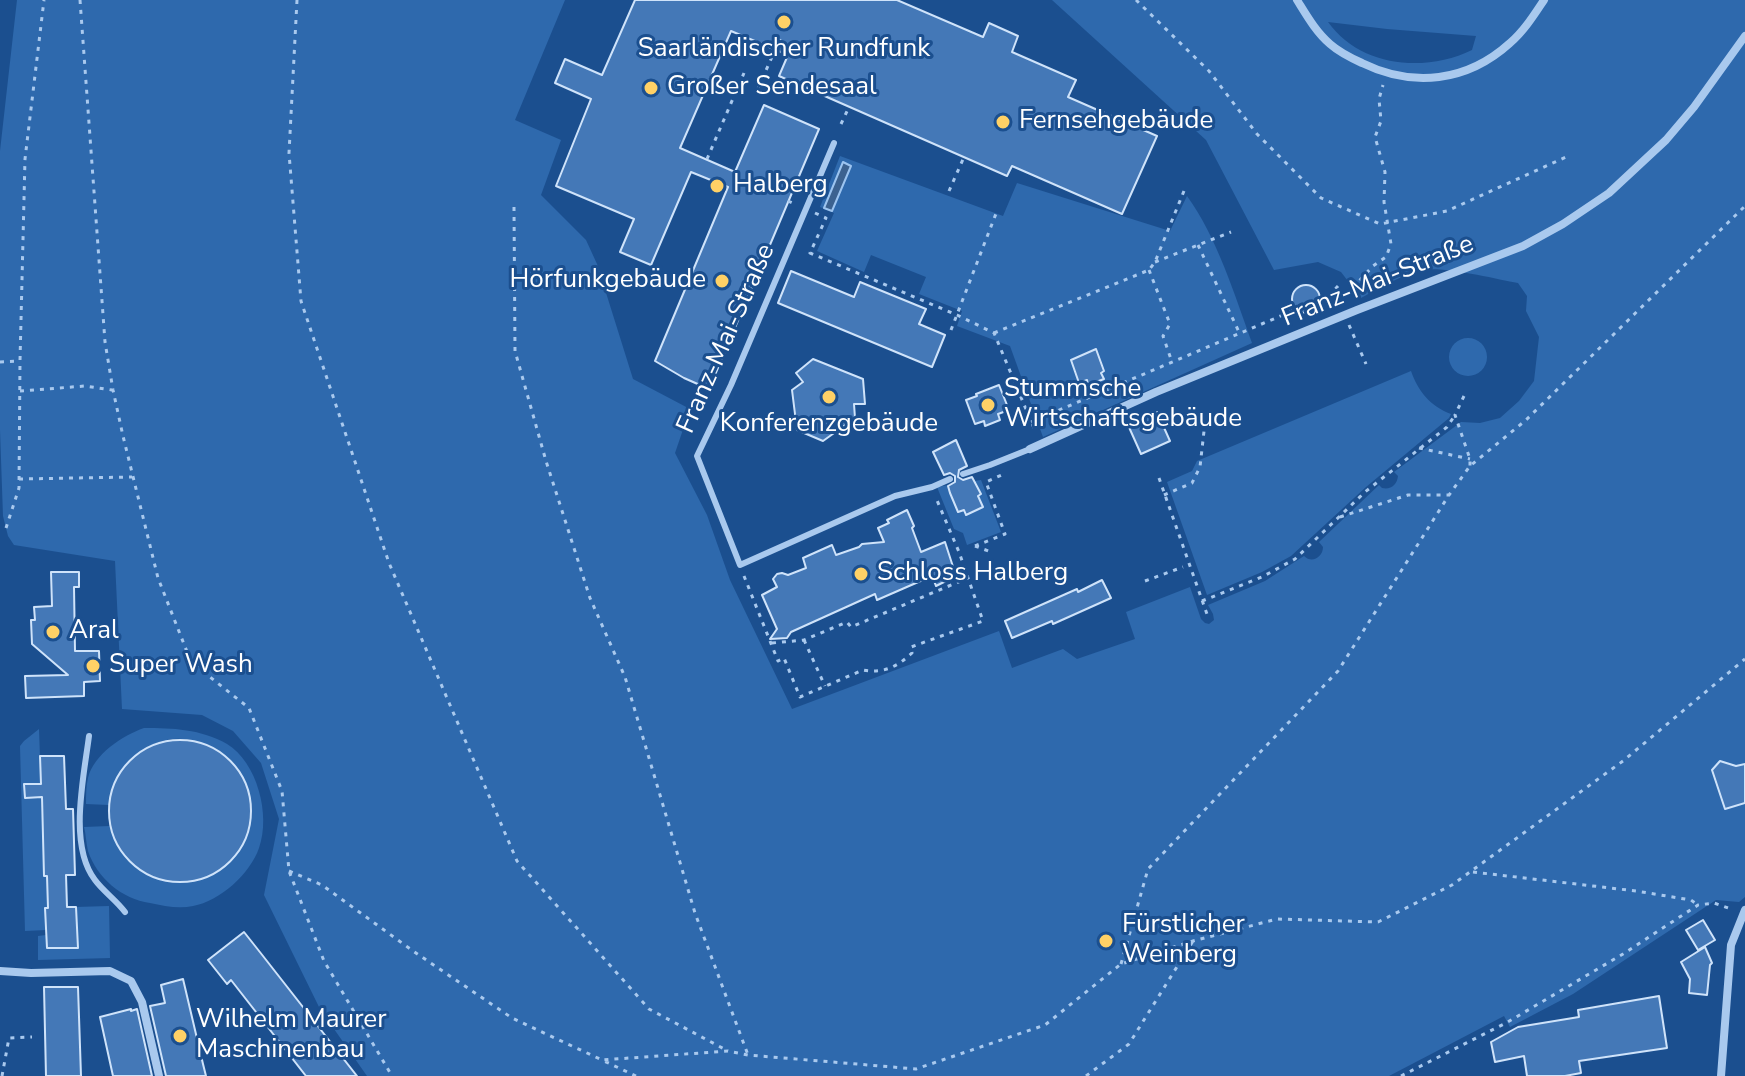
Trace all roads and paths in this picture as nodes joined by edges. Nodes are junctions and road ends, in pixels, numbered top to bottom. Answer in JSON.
{"nodes":[{"id":1,"x":44,"y":0,"type":"edge"},
{"id":2,"x":80,"y":0,"type":"edge"},
{"id":3,"x":297,"y":0,"type":"edge"},
{"id":4,"x":1136,"y":0,"type":"edge"},
{"id":5,"x":1297,"y":0,"type":"edge"},
{"id":6,"x":1544,"y":0,"type":"edge"},
{"id":7,"x":1745,"y":36,"type":"edge"},
{"id":8,"x":781,"y":37,"type":"dead end"},
{"id":9,"x":744,"y":73,"type":"dead end"},
{"id":10,"x":1382,"y":86,"type":"dead end"},
{"id":11,"x":758,"y":88,"type":"dead end"},
{"id":12,"x":849,"y":107,"type":"dead end"},
{"id":13,"x":841,"y":124,"type":"dead end"},
{"id":14,"x":834,"y":143,"type":"dead end"},
{"id":15,"x":964,"y":157,"type":"dead end"},
{"id":16,"x":1566,"y":157,"type":"dead end"},
{"id":17,"x":707,"y":159,"type":"dead end"},
{"id":18,"x":1186,"y":186,"type":"dead end"},
{"id":19,"x":949,"y":191,"type":"dead end"},
{"id":20,"x":788,"y":201,"type":"dead end"},
{"id":21,"x":1745,"y":206,"type":"edge"},
{"id":22,"x":514,"y":207,"type":"dead end"},
{"id":23,"x":806,"y":208,"type":"junction"},
{"id":24,"x":997,"y":211,"type":"dead end"},
{"id":25,"x":1387,"y":223,"type":"junction"},
{"id":26,"x":1231,"y":232,"type":"dead end"},
{"id":27,"x":1198,"y":245,"type":"junction"},
{"id":28,"x":1155,"y":262,"type":"junction"},
{"id":29,"x":1149,"y":270,"type":"junction"},
{"id":30,"x":1338,"y":286,"type":"dead end"},
{"id":31,"x":1346,"y":295,"type":"dead end"},
{"id":32,"x":1320,"y":300,"type":"dead end"},
{"id":33,"x":1297,"y":309,"type":"dead end"},
{"id":34,"x":957,"y":315,"type":"junction"},
{"id":35,"x":1344,"y":316,"type":"junction"},
{"id":36,"x":951,"y":330,"type":"dead end"},
{"id":37,"x":1239,"y":332,"type":"junction"},
{"id":38,"x":994,"y":333,"type":"junction"},
{"id":39,"x":20,"y":361,"type":"junction"},
{"id":40,"x":0,"y":362,"type":"edge"},
{"id":41,"x":1172,"y":362,"type":"junction"},
{"id":42,"x":1366,"y":364,"type":"dead end"},
{"id":43,"x":113,"y":390,"type":"junction"},
{"id":44,"x":20,"y":391,"type":"junction"},
{"id":45,"x":1464,"y":396,"type":"dead end"},
{"id":46,"x":1455,"y":415,"type":"junction"},
{"id":47,"x":1031,"y":422,"type":"junction"},
{"id":48,"x":1204,"y":431,"type":"dead end"},
{"id":49,"x":1040,"y":444,"type":"junction"},
{"id":50,"x":1419,"y":448,"type":"junction"},
{"id":51,"x":1030,"y":449,"type":"joint"},
{"id":52,"x":1470,"y":459,"type":"junction"},
{"id":53,"x":1470,"y":466,"type":"junction"},
{"id":54,"x":1013,"y":470,"type":"dead end"},
{"id":55,"x":963,"y":474,"type":"dead end"},
{"id":56,"x":1386,"y":475,"type":"junction"},
{"id":57,"x":133,"y":477,"type":"junction"},
{"id":58,"x":1159,"y":478,"type":"dead end"},
{"id":59,"x":19,"y":479,"type":"junction"},
{"id":60,"x":950,"y":479,"type":"dead end"},
{"id":61,"x":1390,"y":480,"type":"dead end"},
{"id":62,"x":932,"y":487,"type":"junction"},
{"id":63,"x":1164,"y":495,"type":"junction"},
{"id":64,"x":1449,"y":495,"type":"junction"},
{"id":65,"x":1339,"y":518,"type":"junction"},
{"id":66,"x":6,"y":528,"type":"dead end"},
{"id":67,"x":1309,"y":546,"type":"junction"},
{"id":68,"x":991,"y":552,"type":"dead end"},
{"id":69,"x":1315,"y":554,"type":"dead end"},
{"id":70,"x":740,"y":565,"type":"junction"},
{"id":71,"x":1183,"y":567,"type":"dead end"},
{"id":72,"x":968,"y":578,"type":"junction"},
{"id":73,"x":1145,"y":581,"type":"dead end"},
{"id":74,"x":1202,"y":601,"type":"junction"},
{"id":75,"x":1208,"y":617,"type":"dead end"},
{"id":76,"x":804,"y":640,"type":"junction"},
{"id":77,"x":771,"y":643,"type":"junction"},
{"id":78,"x":1745,"y":659,"type":"edge"},
{"id":79,"x":825,"y":686,"type":"junction"},
{"id":80,"x":89,"y":736,"type":"dead end"},
{"id":81,"x":289,"y":871,"type":"junction"},
{"id":82,"x":1471,"y":871,"type":"junction"},
{"id":83,"x":1698,"y":905,"type":"junction"},
{"id":84,"x":125,"y":912,"type":"dead end"},
{"id":85,"x":1744,"y":912,"type":"edge"},
{"id":86,"x":1193,"y":941,"type":"junction"},
{"id":87,"x":1121,"y":964,"type":"junction"},
{"id":88,"x":0,"y":971,"type":"edge"},
{"id":89,"x":32,"y":1037,"type":"dead end"},
{"id":90,"x":728,"y":1051,"type":"junction"},
{"id":91,"x":748,"y":1055,"type":"junction"},
{"id":92,"x":602,"y":1060,"type":"junction"},
{"id":93,"x":2,"y":1076,"type":"edge"},
{"id":94,"x":159,"y":1076,"type":"edge"},
{"id":95,"x":392,"y":1076,"type":"edge"},
{"id":96,"x":636,"y":1076,"type":"edge"},
{"id":97,"x":1086,"y":1076,"type":"edge"},
{"id":98,"x":1401,"y":1076,"type":"edge"},
{"id":99,"x":1721,"y":1076,"type":"edge"}],
"edges":[{"from":1,"to":39,"type":"path"},
{"from":2,"to":43,"type":"path"},
{"from":3,"to":90,"type":"path"},
{"from":4,"to":25,"type":"path"},
{"from":5,"to":6,"type":"street"},
{"from":7,"to":35,"type":"street","name":"Franz-Mai-Straße"},
{"from":8,"to":11,"type":"path"},
{"from":9,"to":17,"type":"path"},
{"from":10,"to":25,"type":"path"},
{"from":12,"to":13,"type":"path"},
{"from":14,"to":23,"type":"lane","name":"Franz-Mai-Straße"},
{"from":15,"to":19,"type":"path"},
{"from":16,"to":25,"type":"path"},
{"from":18,"to":28,"type":"path"},
{"from":20,"to":23,"type":"path"},
{"from":21,"to":53,"type":"path"},
{"from":22,"to":91,"type":"path"},
{"from":23,"to":34,"type":"path"},
{"from":23,"to":70,"type":"lane","name":"Franz-Mai-Straße"},
{"from":24,"to":34,"type":"path"},
{"from":25,"to":31,"type":"path"},
{"from":26,"to":27,"type":"path"},
{"from":27,"to":28,"type":"path"},
{"from":27,"to":37,"type":"path"},
{"from":28,"to":29,"type":"path"},
{"from":29,"to":38,"type":"path"},
{"from":29,"to":41,"type":"path"},
{"from":30,"to":32,"type":"path"},
{"from":33,"to":37,"type":"path"},
{"from":34,"to":36,"type":"path"},
{"from":34,"to":38,"type":"path"},
{"from":35,"to":42,"type":"path"},
{"from":35,"to":49,"type":"street","name":"Franz-Mai-Straße"},
{"from":37,"to":41,"type":"path"},
{"from":38,"to":47,"type":"path"},
{"from":39,"to":40,"type":"path"},
{"from":39,"to":44,"type":"path"},
{"from":41,"to":47,"type":"path"},
{"from":43,"to":44,"type":"path"},
{"from":43,"to":57,"type":"path"},
{"from":44,"to":59,"type":"path"},
{"from":45,"to":46,"type":"path"},
{"from":46,"to":50,"type":"path"},
{"from":46,"to":52,"type":"path"},
{"from":47,"to":49,"type":"path"},
{"from":48,"to":63,"type":"path"},
{"from":49,"to":51,"type":"street","name":"Franz-Mai-Straße"},
{"from":50,"to":52,"type":"path"},
{"from":50,"to":56,"type":"path"},
{"from":51,"to":55,"type":"lane","name":"Franz-Mai-Straße"},
{"from":52,"to":53,"type":"path"},
{"from":53,"to":64,"type":"path"},
{"from":54,"to":68,"type":"path"},
{"from":56,"to":61,"type":"path"},
{"from":56,"to":65,"type":"path"},
{"from":57,"to":59,"type":"path"},
{"from":57,"to":81,"type":"path"},
{"from":58,"to":63,"type":"path"},
{"from":59,"to":66,"type":"path"},
{"from":60,"to":62,"type":"lane"},
{"from":62,"to":70,"type":"lane"},
{"from":62,"to":72,"type":"path"},
{"from":63,"to":74,"type":"path"},
{"from":64,"to":65,"type":"path"},
{"from":64,"to":87,"type":"path"},
{"from":65,"to":67,"type":"path"},
{"from":67,"to":69,"type":"path"},
{"from":67,"to":74,"type":"path"},
{"from":70,"to":77,"type":"path"},
{"from":71,"to":73,"type":"path"},
{"from":72,"to":76,"type":"path"},
{"from":72,"to":79,"type":"path"},
{"from":74,"to":75,"type":"path"},
{"from":76,"to":77,"type":"path"},
{"from":76,"to":79,"type":"path"},
{"from":77,"to":79,"type":"path"},
{"from":78,"to":82,"type":"path"},
{"from":80,"to":84,"type":"lane"},
{"from":81,"to":92,"type":"path"},
{"from":81,"to":95,"type":"path"},
{"from":82,"to":83,"type":"path"},
{"from":82,"to":86,"type":"path"},
{"from":83,"to":85,"type":"path"},
{"from":83,"to":98,"type":"path"},
{"from":85,"to":99,"type":"street"},
{"from":86,"to":87,"type":"path"},
{"from":86,"to":97,"type":"path"},
{"from":87,"to":91,"type":"path"},
{"from":88,"to":94,"type":"street"},
{"from":89,"to":93,"type":"path"},
{"from":90,"to":91,"type":"path"},
{"from":90,"to":92,"type":"path"},
{"from":92,"to":96,"type":"path"}]}
